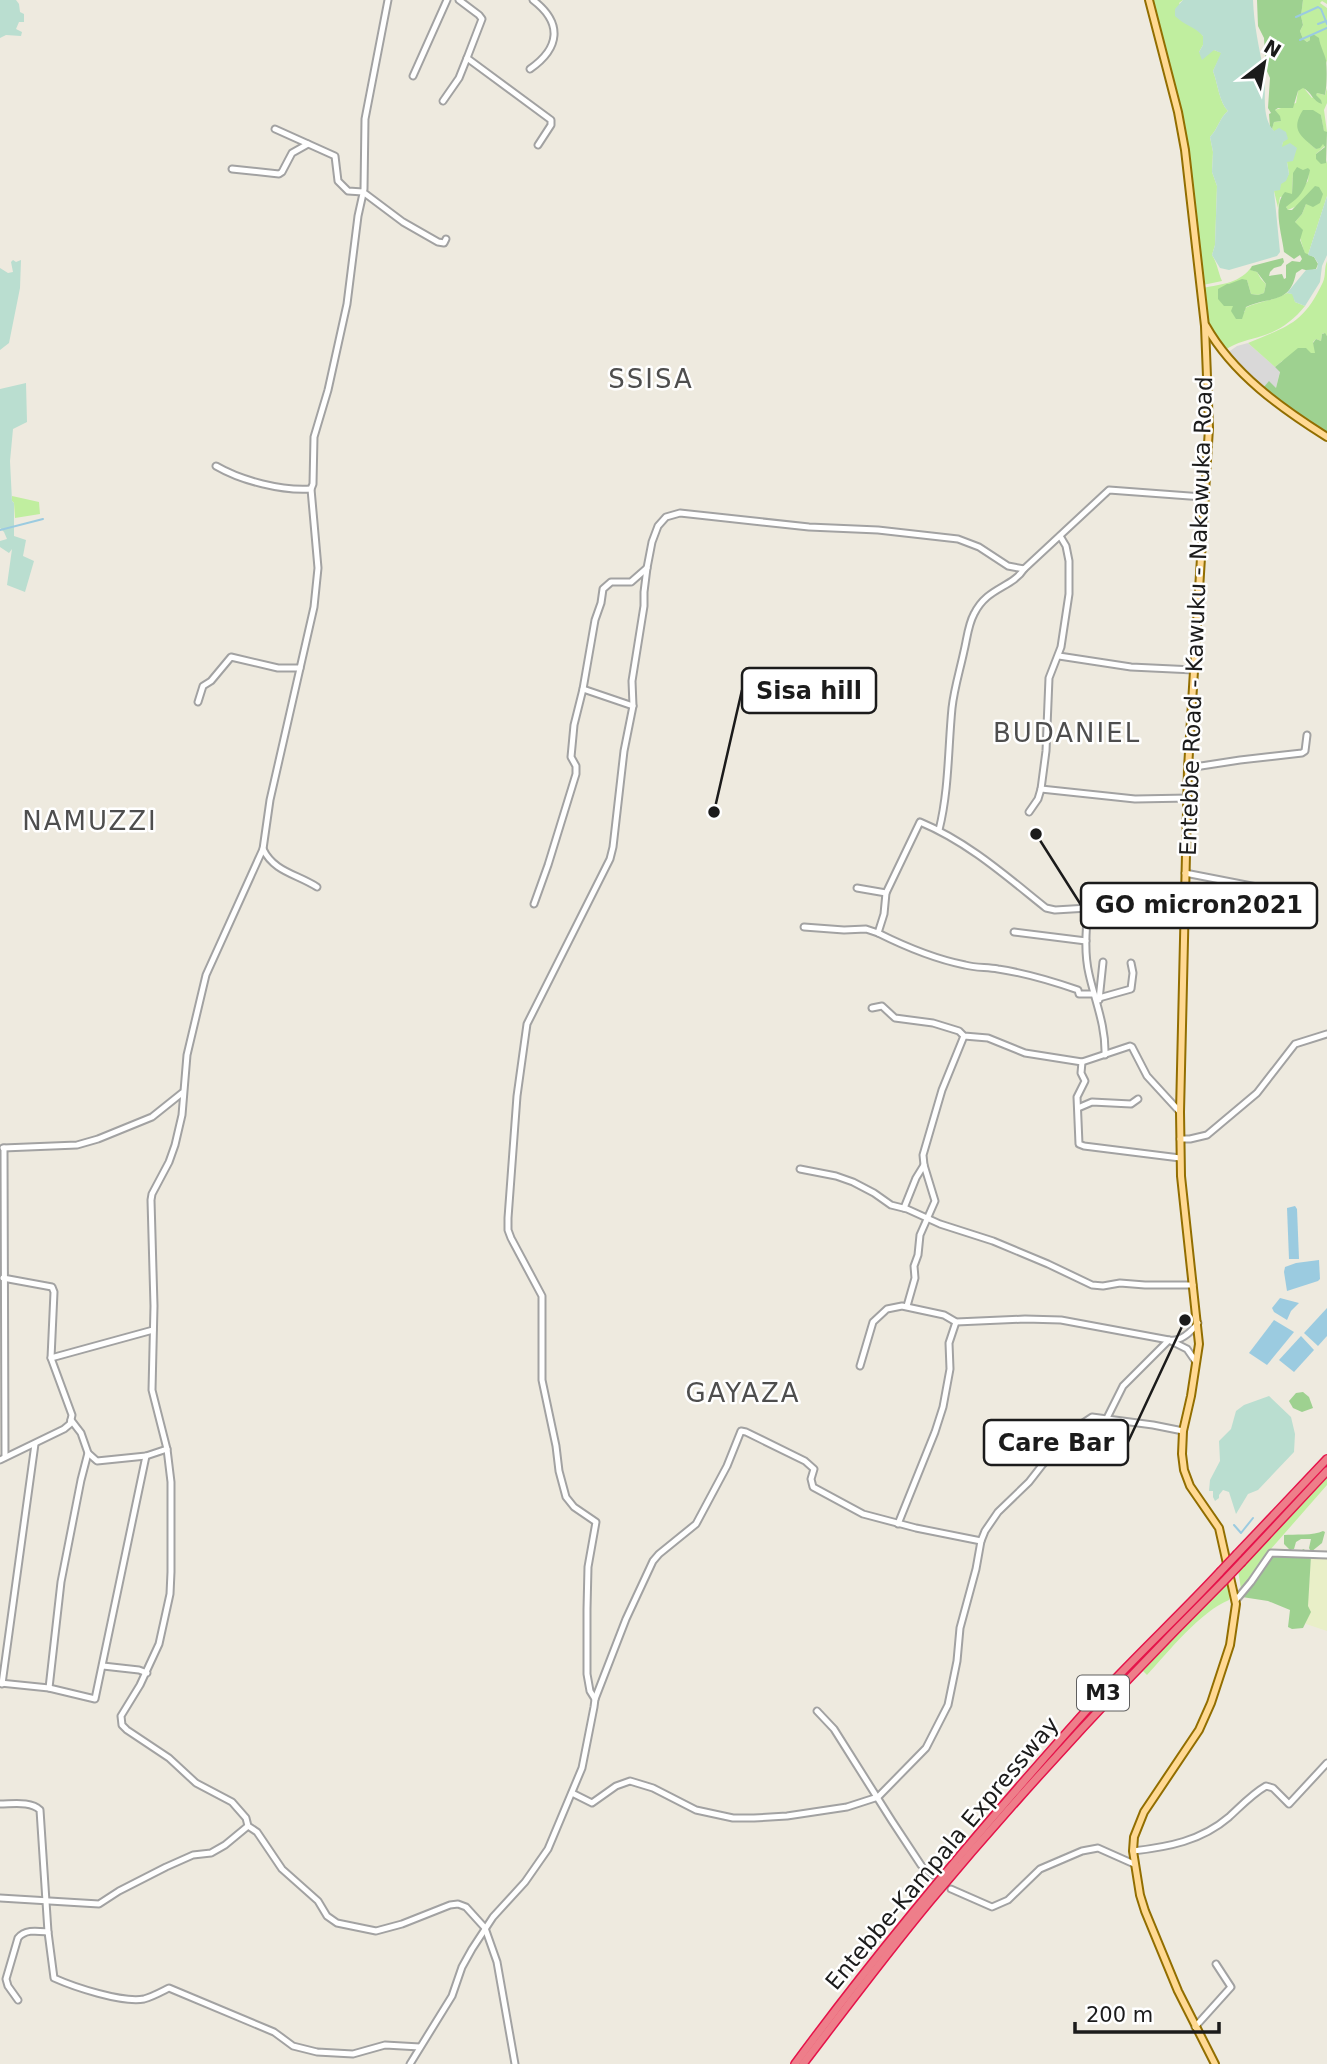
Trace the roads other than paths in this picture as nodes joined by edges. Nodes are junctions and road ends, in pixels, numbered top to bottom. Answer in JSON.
{"nodes":[{"id":1,"x":388,"y":0,"type":"edge"},
{"id":2,"x":447,"y":0,"type":"edge"},
{"id":3,"x":459,"y":0,"type":"edge"},
{"id":4,"x":533,"y":0,"type":"edge"},
{"id":5,"x":1149,"y":0,"type":"edge"},
{"id":6,"x":467,"y":58,"type":"junction"},
{"id":7,"x":530,"y":69,"type":"dead end"},
{"id":8,"x":413,"y":76,"type":"dead end"},
{"id":9,"x":443,"y":101,"type":"dead end"},
{"id":10,"x":275,"y":129,"type":"dead end"},
{"id":11,"x":308,"y":144,"type":"junction"},
{"id":12,"x":538,"y":145,"type":"dead end"},
{"id":13,"x":232,"y":169,"type":"dead end"},
{"id":14,"x":363,"y":192,"type":"junction"},
{"id":15,"x":446,"y":239,"type":"dead end"},
{"id":16,"x":1205,"y":326,"type":"junction"},
{"id":17,"x":1221,"y":350,"type":"junction"},
{"id":18,"x":1207,"y":359,"type":"junction"},
{"id":19,"x":1327,"y":437,"type":"edge"},
{"id":20,"x":216,"y":466,"type":"dead end"},
{"id":21,"x":311,"y":489,"type":"junction"},
{"id":22,"x":1203,"y":497,"type":"junction"},
{"id":23,"x":1060,"y":536,"type":"junction"},
{"id":24,"x":647,"y":568,"type":"junction"},
{"id":25,"x":1024,"y":569,"type":"junction"},
{"id":26,"x":1059,"y":656,"type":"junction"},
{"id":27,"x":300,"y":668,"type":"junction"},
{"id":28,"x":1194,"y":670,"type":"junction"},
{"id":29,"x":583,"y":689,"type":"junction"},
{"id":30,"x":198,"y":702,"type":"dead end"},
{"id":31,"x":633,"y":706,"type":"junction"},
{"id":32,"x":1307,"y":735,"type":"dead end"},
{"id":33,"x":1188,"y":768,"type":"junction"},
{"id":34,"x":1041,"y":789,"type":"junction"},
{"id":35,"x":1189,"y":798,"type":"junction"},
{"id":36,"x":1029,"y":813,"type":"dead end"},
{"id":37,"x":939,"y":830,"type":"junction"},
{"id":38,"x":263,"y":849,"type":"junction"},
{"id":39,"x":1185,"y":873,"type":"junction"},
{"id":40,"x":317,"y":887,"type":"dead end"},
{"id":41,"x":857,"y":888,"type":"dead end"},
{"id":42,"x":1267,"y":890,"type":"dead end"},
{"id":43,"x":886,"y":894,"type":"junction"},
{"id":44,"x":534,"y":904,"type":"dead end"},
{"id":45,"x":804,"y":927,"type":"dead end"},
{"id":46,"x":1014,"y":932,"type":"dead end"},
{"id":47,"x":878,"y":933,"type":"junction"},
{"id":48,"x":1086,"y":942,"type":"junction"},
{"id":49,"x":1102,"y":962,"type":"dead end"},
{"id":50,"x":1131,"y":963,"type":"dead end"},
{"id":51,"x":1097,"y":999,"type":"junction"},
{"id":52,"x":872,"y":1008,"type":"dead end"},
{"id":53,"x":1327,"y":1034,"type":"edge"},
{"id":54,"x":964,"y":1036,"type":"junction"},
{"id":55,"x":1105,"y":1055,"type":"junction"},
{"id":56,"x":1082,"y":1062,"type":"junction"},
{"id":57,"x":183,"y":1092,"type":"junction"},
{"id":58,"x":1138,"y":1100,"type":"dead end"},
{"id":59,"x":1078,"y":1108,"type":"junction"},
{"id":60,"x":1180,"y":1112,"type":"junction"},
{"id":61,"x":1180,"y":1139,"type":"junction"},
{"id":62,"x":2,"y":1148,"type":"edge"},
{"id":63,"x":1180,"y":1158,"type":"junction"},
{"id":64,"x":924,"y":1165,"type":"junction"},
{"id":65,"x":800,"y":1169,"type":"dead end"},
{"id":66,"x":904,"y":1208,"type":"junction"},
{"id":67,"x":929,"y":1218,"type":"junction"},
{"id":68,"x":2,"y":1278,"type":"edge"},
{"id":69,"x":1193,"y":1285,"type":"junction"},
{"id":70,"x":908,"y":1306,"type":"junction"},
{"id":71,"x":956,"y":1322,"type":"junction"},
{"id":72,"x":1198,"y":1323,"type":"junction"},
{"id":73,"x":153,"y":1330,"type":"junction"},
{"id":74,"x":1169,"y":1339,"type":"junction"},
{"id":75,"x":51,"y":1358,"type":"junction"},
{"id":76,"x":1196,"y":1362,"type":"junction"},
{"id":77,"x":860,"y":1366,"type":"dead end"},
{"id":78,"x":1107,"y":1418,"type":"junction"},
{"id":79,"x":71,"y":1420,"type":"junction"},
{"id":80,"x":1183,"y":1431,"type":"junction"},
{"id":81,"x":35,"y":1444,"type":"junction"},
{"id":82,"x":167,"y":1449,"type":"junction"},
{"id":83,"x":88,"y":1453,"type":"junction"},
{"id":84,"x":146,"y":1456,"type":"junction"},
{"id":85,"x":3,"y":1458,"type":"edge"},
{"id":86,"x":1327,"y":1459,"type":"edge"},
{"id":87,"x":1327,"y":1471,"type":"edge"},
{"id":88,"x":898,"y":1524,"type":"junction"},
{"id":89,"x":981,"y":1541,"type":"junction"},
{"id":90,"x":1327,"y":1555,"type":"edge"},
{"id":91,"x":1240,"y":1558,"type":"junction"},
{"id":92,"x":1236,"y":1600,"type":"junction"},
{"id":93,"x":103,"y":1666,"type":"junction"},
{"id":94,"x":147,"y":1673,"type":"junction"},
{"id":95,"x":1,"y":1684,"type":"edge"},
{"id":96,"x":49,"y":1688,"type":"junction"},
{"id":97,"x":595,"y":1699,"type":"junction"},
{"id":98,"x":817,"y":1711,"type":"dead end"},
{"id":99,"x":1327,"y":1763,"type":"edge"},
{"id":100,"x":572,"y":1793,"type":"junction"},
{"id":101,"x":878,"y":1797,"type":"junction"},
{"id":102,"x":0,"y":1804,"type":"edge"},
{"id":103,"x":248,"y":1826,"type":"junction"},
{"id":104,"x":1133,"y":1851,"type":"junction"},
{"id":105,"x":1134,"y":1864,"type":"junction"},
{"id":106,"x":932,"y":1875,"type":"dead end"},
{"id":107,"x":951,"y":1889,"type":"dead end"},
{"id":108,"x":0,"y":1898,"type":"edge"},
{"id":109,"x":46,"y":1900,"type":"junction"},
{"id":110,"x":485,"y":1928,"type":"junction"},
{"id":111,"x":48,"y":1932,"type":"junction"},
{"id":112,"x":1216,"y":1965,"type":"dead end"},
{"id":113,"x":18,"y":2000,"type":"dead end"},
{"id":114,"x":1195,"y":2027,"type":"junction"},
{"id":115,"x":421,"y":2047,"type":"junction"},
{"id":116,"x":410,"y":2064,"type":"edge"},
{"id":117,"x":514,"y":2064,"type":"edge"},
{"id":118,"x":794,"y":2064,"type":"edge"},
{"id":119,"x":803,"y":2064,"type":"edge"},
{"id":120,"x":1214,"y":2064,"type":"edge"}],
"edges":[{"from":1,"to":14,"type":"street"},
{"from":2,"to":8,"type":"street"},
{"from":3,"to":6,"type":"street"},
{"from":4,"to":7,"type":"street"},
{"from":5,"to":16,"type":"main road","name":"Entebbe Road - Kawuku - Nakawuka Road"},
{"from":6,"to":9,"type":"street"},
{"from":6,"to":12,"type":"street"},
{"from":10,"to":11,"type":"street"},
{"from":11,"to":13,"type":"street"},
{"from":11,"to":14,"type":"street"},
{"from":14,"to":15,"type":"street"},
{"from":14,"to":21,"type":"street"},
{"from":16,"to":17,"type":"main road"},
{"from":16,"to":18,"type":"main road","name":"Entebbe Road - Kawuku - Nakawuka Road"},
{"from":17,"to":18,"type":"main road"},
{"from":17,"to":19,"type":"main road"},
{"from":18,"to":22,"type":"main road","name":"Entebbe Road - Kawuku - Nakawuka Road"},
{"from":20,"to":21,"type":"street"},
{"from":21,"to":27,"type":"street"},
{"from":22,"to":23,"type":"street"},
{"from":22,"to":28,"type":"main road","name":"Entebbe Road - Kawuku - Nakawuka Road"},
{"from":23,"to":25,"type":"street"},
{"from":23,"to":26,"type":"street"},
{"from":24,"to":25,"type":"street"},
{"from":24,"to":29,"type":"street"},
{"from":24,"to":31,"type":"street"},
{"from":25,"to":37,"type":"street"},
{"from":26,"to":28,"type":"street"},
{"from":26,"to":34,"type":"street"},
{"from":27,"to":30,"type":"street"},
{"from":27,"to":38,"type":"street"},
{"from":28,"to":33,"type":"main road","name":"Entebbe Road - Kawuku - Nakawuka Road"},
{"from":29,"to":31,"type":"street"},
{"from":29,"to":44,"type":"street"},
{"from":31,"to":97,"type":"street"},
{"from":32,"to":33,"type":"street"},
{"from":33,"to":35,"type":"main road","name":"Entebbe Road - Kawuku - Nakawuka Road"},
{"from":34,"to":35,"type":"street"},
{"from":34,"to":36,"type":"street"},
{"from":35,"to":39,"type":"main road","name":"Entebbe Road - Kawuku - Nakawuka Road"},
{"from":37,"to":43,"type":"street"},
{"from":37,"to":48,"type":"street"},
{"from":38,"to":40,"type":"street"},
{"from":38,"to":57,"type":"street"},
{"from":39,"to":42,"type":"street"},
{"from":39,"to":60,"type":"main road","name":"Entebbe Road - Kawuku - Nakawuka Road"},
{"from":41,"to":43,"type":"street"},
{"from":43,"to":47,"type":"street"},
{"from":45,"to":47,"type":"street"},
{"from":46,"to":48,"type":"street"},
{"from":47,"to":51,"type":"street"},
{"from":48,"to":51,"type":"street"},
{"from":49,"to":51,"type":"street"},
{"from":50,"to":51,"type":"street"},
{"from":51,"to":55,"type":"street"},
{"from":52,"to":54,"type":"street"},
{"from":53,"to":61,"type":"street"},
{"from":54,"to":56,"type":"street"},
{"from":54,"to":64,"type":"street"},
{"from":55,"to":56,"type":"street"},
{"from":55,"to":60,"type":"street"},
{"from":56,"to":59,"type":"street"},
{"from":57,"to":62,"type":"street"},
{"from":57,"to":73,"type":"street"},
{"from":58,"to":59,"type":"street"},
{"from":59,"to":63,"type":"street"},
{"from":60,"to":61,"type":"main road","name":"Entebbe Road - Kawuku - Nakawuka Road"},
{"from":61,"to":63,"type":"main road","name":"Entebbe Road - Kawuku - Nakawuka Road"},
{"from":62,"to":68,"type":"street"},
{"from":63,"to":69,"type":"main road","name":"Entebbe Road - Kawuku - Nakawuka Road"},
{"from":64,"to":66,"type":"street"},
{"from":64,"to":67,"type":"street"},
{"from":65,"to":66,"type":"street"},
{"from":66,"to":67,"type":"street"},
{"from":67,"to":69,"type":"street"},
{"from":67,"to":70,"type":"street"},
{"from":68,"to":75,"type":"street"},
{"from":68,"to":85,"type":"street"},
{"from":69,"to":72,"type":"main road","name":"Entebbe Road - Kawuku - Nakawuka Road"},
{"from":70,"to":71,"type":"street"},
{"from":70,"to":77,"type":"street"},
{"from":71,"to":74,"type":"street"},
{"from":71,"to":88,"type":"street"},
{"from":72,"to":74,"type":"street"},
{"from":72,"to":76,"type":"main road","name":"Entebbe Road - Kawuku - Nakawuka Road"},
{"from":73,"to":75,"type":"street"},
{"from":73,"to":82,"type":"street"},
{"from":74,"to":76,"type":"street"},
{"from":74,"to":78,"type":"street"},
{"from":75,"to":79,"type":"street"},
{"from":76,"to":80,"type":"main road","name":"Entebbe Road - Kawuku - Nakawuka Road"},
{"from":78,"to":80,"type":"street"},
{"from":78,"to":89,"type":"street"},
{"from":79,"to":81,"type":"street"},
{"from":79,"to":83,"type":"street"},
{"from":80,"to":92,"type":"main road","name":"Entebbe Road - Kawuku - Nakawuka Road"},
{"from":81,"to":85,"type":"street"},
{"from":81,"to":95,"type":"street"},
{"from":82,"to":84,"type":"street"},
{"from":82,"to":94,"type":"street"},
{"from":83,"to":84,"type":"street"},
{"from":83,"to":96,"type":"street"},
{"from":84,"to":93,"type":"street"},
{"from":86,"to":91,"type":"highway","name":"Entebbe-Kampala Expressway","number":"M3"},
{"from":87,"to":91,"type":"highway","name":"Entebbe-Kampala Expressway","number":"M3"},
{"from":88,"to":89,"type":"street"},
{"from":88,"to":97,"type":"street"},
{"from":89,"to":101,"type":"street"},
{"from":90,"to":92,"type":"street"},
{"from":91,"to":118,"type":"highway","name":"Entebbe-Kampala Expressway","number":"M3","bridge":true},
{"from":91,"to":119,"type":"highway","name":"Entebbe-Kampala Expressway","number":"M3","bridge":true},
{"from":92,"to":104,"type":"main road","name":"Entebbe Road - Kawuku - Nakawuka Road"},
{"from":93,"to":94,"type":"street"},
{"from":93,"to":96,"type":"street"},
{"from":94,"to":103,"type":"street"},
{"from":95,"to":96,"type":"street"},
{"from":97,"to":100,"type":"street"},
{"from":98,"to":101,"type":"street"},
{"from":99,"to":104,"type":"street"},
{"from":100,"to":101,"type":"street"},
{"from":100,"to":110,"type":"street"},
{"from":101,"to":106,"type":"street"},
{"from":102,"to":109,"type":"street"},
{"from":103,"to":109,"type":"street"},
{"from":103,"to":110,"type":"street"},
{"from":104,"to":105,"type":"main road","name":"Entebbe Road - Kawuku - Nakawuka Road"},
{"from":105,"to":107,"type":"street"},
{"from":105,"to":114,"type":"main road","name":"Entebbe Road - Kawuku - Nakawuka Road"},
{"from":108,"to":109,"type":"street"},
{"from":109,"to":111,"type":"street"},
{"from":110,"to":115,"type":"street"},
{"from":110,"to":117,"type":"street"},
{"from":111,"to":113,"type":"street"},
{"from":111,"to":115,"type":"street"},
{"from":112,"to":114,"type":"street"},
{"from":114,"to":120,"type":"main road","name":"Entebbe Road - Kawuku - Nakawuka Road"},
{"from":115,"to":116,"type":"street"}]}
